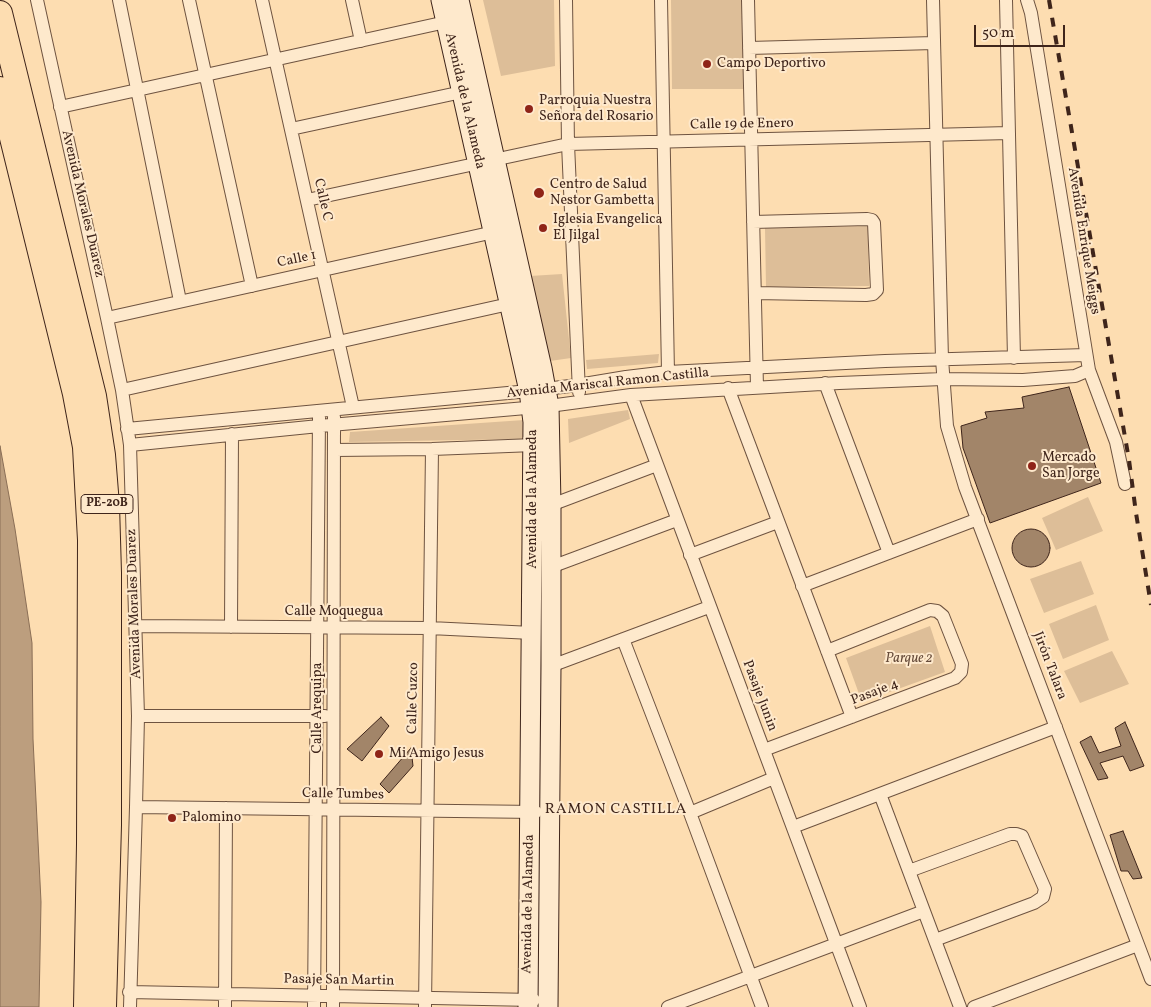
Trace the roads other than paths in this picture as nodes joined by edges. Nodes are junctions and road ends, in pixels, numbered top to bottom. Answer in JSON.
{"nodes":[{"id":1,"x":37,"y":0,"type":"edge"},
{"id":2,"x":119,"y":0,"type":"edge"},
{"id":3,"x":189,"y":0,"type":"edge"},
{"id":4,"x":262,"y":0,"type":"edge"},
{"id":5,"x":352,"y":0,"type":"edge"},
{"id":6,"x":441,"y":0,"type":"edge"},
{"id":7,"x":459,"y":0,"type":"edge"},
{"id":8,"x":566,"y":0,"type":"edge"},
{"id":9,"x":661,"y":0,"type":"edge"},
{"id":10,"x":748,"y":0,"type":"edge"},
{"id":11,"x":933,"y":0,"type":"edge"},
{"id":12,"x":1006,"y":0,"type":"edge"},
{"id":13,"x":1027,"y":0,"type":"edge"},
{"id":14,"x":0,"y":12,"type":"edge"},
{"id":15,"x":446,"y":22,"type":"junction"},
{"id":16,"x":361,"y":41,"type":"junction"},
{"id":17,"x":934,"y":43,"type":"junction"},
{"id":18,"x":749,"y":48,"type":"junction"},
{"id":19,"x":276,"y":60,"type":"junction"},
{"id":20,"x":205,"y":75,"type":"junction"},
{"id":21,"x":0,"y":88,"type":"edge"},
{"id":22,"x":137,"y":90,"type":"junction"},
{"id":23,"x":462,"y":92,"type":"junction"},
{"id":24,"x":60,"y":107,"type":"junction"},
{"id":25,"x":291,"y":129,"type":"junction"},
{"id":26,"x":1009,"y":133,"type":"junction"},
{"id":27,"x":936,"y":134,"type":"junction"},
{"id":28,"x":751,"y":140,"type":"junction"},
{"id":29,"x":664,"y":142,"type":"junction"},
{"id":30,"x":568,"y":144,"type":"junction"},
{"id":31,"x":487,"y":161,"type":"junction"},
{"id":32,"x":307,"y":200,"type":"junction"},
{"id":33,"x":753,"y":222,"type":"junction"},
{"id":34,"x":494,"y":232,"type":"junction"},
{"id":35,"x":322,"y":270,"type":"junction"},
{"id":36,"x":252,"y":286,"type":"junction"},
{"id":37,"x":755,"y":293,"type":"junction"},
{"id":38,"x":180,"y":301,"type":"junction"},
{"id":39,"x":509,"y":304,"type":"junction"},
{"id":40,"x":107,"y":318,"type":"junction"},
{"id":41,"x":338,"y":342,"type":"junction"},
{"id":42,"x":1086,"y":355,"type":"junction"},
{"id":43,"x":1014,"y":358,"type":"junction"},
{"id":44,"x":942,"y":359,"type":"junction"},
{"id":45,"x":756,"y":367,"type":"junction"},
{"id":46,"x":1089,"y":370,"type":"junction"},
{"id":47,"x":668,"y":372,"type":"junction"},
{"id":48,"x":943,"y":379,"type":"junction"},
{"id":49,"x":825,"y":383,"type":"junction"},
{"id":50,"x":578,"y":385,"type":"junction"},
{"id":51,"x":757,"y":387,"type":"junction"},
{"id":52,"x":728,"y":388,"type":"junction"},
{"id":53,"x":122,"y":390,"type":"junction"},
{"id":54,"x":631,"y":395,"type":"junction"},
{"id":55,"x":539,"y":399,"type":"junction"},
{"id":56,"x":580,"y":403,"type":"junction"},
{"id":57,"x":353,"y":407,"type":"junction"},
{"id":58,"x":334,"y":409,"type":"junction"},
{"id":59,"x":319,"y":410,"type":"junction"},
{"id":60,"x":334,"y":424,"type":"junction"},
{"id":61,"x":319,"y":426,"type":"junction"},
{"id":62,"x":127,"y":429,"type":"junction"},
{"id":63,"x":232,"y":434,"type":"junction"},
{"id":64,"x":130,"y":445,"type":"junction"},
{"id":65,"x":534,"y":445,"type":"junction"},
{"id":66,"x":432,"y":449,"type":"junction"},
{"id":67,"x":334,"y":450,"type":"junction"},
{"id":68,"x":657,"y":465,"type":"junction"},
{"id":69,"x":1125,"y":484,"type":"dead end"},
{"id":70,"x":551,"y":505,"type":"junction"},
{"id":71,"x":978,"y":519,"type":"junction"},
{"id":72,"x":677,"y":520,"type":"junction"},
{"id":73,"x":778,"y":522,"type":"junction"},
{"id":74,"x":889,"y":553,"type":"junction"},
{"id":75,"x":690,"y":554,"type":"junction"},
{"id":76,"x":551,"y":567,"type":"junction"},
{"id":77,"x":802,"y":586,"type":"junction"},
{"id":78,"x":709,"y":607,"type":"junction"},
{"id":79,"x":136,"y":626,"type":"junction"},
{"id":80,"x":231,"y":627,"type":"junction"},
{"id":81,"x":318,"y":627,"type":"junction"},
{"id":82,"x":334,"y":628,"type":"junction"},
{"id":83,"x":430,"y":628,"type":"junction"},
{"id":84,"x":532,"y":633,"type":"junction"},
{"id":85,"x":623,"y":639,"type":"junction"},
{"id":86,"x":827,"y":651,"type":"junction"},
{"id":87,"x":551,"y":666,"type":"junction"},
{"id":88,"x":138,"y":716,"type":"junction"},
{"id":89,"x":316,"y":716,"type":"junction"},
{"id":90,"x":334,"y":716,"type":"junction"},
{"id":91,"x":852,"y":718,"type":"junction"},
{"id":92,"x":1056,"y":727,"type":"junction"},
{"id":93,"x":764,"y":750,"type":"junction"},
{"id":94,"x":774,"y":778,"type":"junction"},
{"id":95,"x":880,"y":794,"type":"junction"},
{"id":96,"x":136,"y":807,"type":"junction"},
{"id":97,"x":226,"y":808,"type":"junction"},
{"id":98,"x":316,"y":809,"type":"junction"},
{"id":99,"x":333,"y":810,"type":"junction"},
{"id":100,"x":428,"y":811,"type":"junction"},
{"id":101,"x":530,"y":812,"type":"junction"},
{"id":102,"x":549,"y":812,"type":"junction"},
{"id":103,"x":690,"y":813,"type":"junction"},
{"id":104,"x":793,"y":827,"type":"junction"},
{"id":105,"x":909,"y":871,"type":"junction"},
{"id":106,"x":924,"y":911,"type":"junction"},
{"id":107,"x":935,"y":940,"type":"junction"},
{"id":108,"x":836,"y":944,"type":"junction"},
{"id":109,"x":1138,"y":945,"type":"junction"},
{"id":110,"x":750,"y":976,"type":"junction"},
{"id":111,"x":1151,"y":979,"type":"edge"},
{"id":112,"x":129,"y":992,"type":"junction"},
{"id":113,"x":225,"y":994,"type":"junction"},
{"id":114,"x":314,"y":1001,"type":"edge"},
{"id":115,"x":333,"y":1001,"type":"edge"},
{"id":116,"x":425,"y":1002,"type":"edge"},
{"id":117,"x":528,"y":1003,"type":"edge"},
{"id":118,"x":548,"y":1004,"type":"edge"},
{"id":119,"x":86,"y":1007,"type":"edge"},
{"id":120,"x":104,"y":1007,"type":"edge"},
{"id":121,"x":130,"y":1007,"type":"edge"},
{"id":122,"x":225,"y":1007,"type":"edge"},
{"id":123,"x":668,"y":1007,"type":"edge"},
{"id":124,"x":762,"y":1007,"type":"edge"},
{"id":125,"x":860,"y":1007,"type":"edge"},
{"id":126,"x":960,"y":1007,"type":"edge"},
{"id":127,"x":974,"y":1007,"type":"edge"}],
"edges":[{"from":1,"to":24,"type":"street","name":"Avenida Morales Duarez"},
{"from":2,"to":22,"type":"street"},
{"from":3,"to":20,"type":"street"},
{"from":4,"to":19,"type":"street","name":"Calle C"},
{"from":5,"to":16,"type":"street"},
{"from":6,"to":15,"type":"street","name":"Avenida de la Alameda"},
{"from":7,"to":31,"type":"street","name":"Avenida de la Alameda"},
{"from":8,"to":30,"type":"street"},
{"from":9,"to":29,"type":"street"},
{"from":10,"to":18,"type":"street"},
{"from":11,"to":17,"type":"street","name":"Jirón Talara"},
{"from":12,"to":26,"type":"street"},
{"from":13,"to":42,"type":"street","name":"Avenida Enrique Meiggs"},
{"from":14,"to":120,"type":"highway","name":"Avenida Morales Duarez","number":"PE-20B"},
{"from":15,"to":16,"type":"street"},
{"from":15,"to":23,"type":"street","name":"Avenida de la Alameda"},
{"from":16,"to":19,"type":"street"},
{"from":17,"to":18,"type":"street"},
{"from":17,"to":27,"type":"street","name":"Jirón Talara"},
{"from":18,"to":28,"type":"street"},
{"from":19,"to":20,"type":"street"},
{"from":19,"to":25,"type":"street","name":"Calle C"},
{"from":20,"to":22,"type":"street"},
{"from":20,"to":36,"type":"street"},
{"from":21,"to":119,"type":"highway","number":"PE-20B"},
{"from":22,"to":24,"type":"street"},
{"from":22,"to":38,"type":"street"},
{"from":23,"to":25,"type":"street"},
{"from":23,"to":31,"type":"street","name":"Avenida de la Alameda"},
{"from":24,"to":40,"type":"street","name":"Avenida Morales Duarez"},
{"from":25,"to":32,"type":"street","name":"Calle C"},
{"from":26,"to":27,"type":"street","name":"Calle 19 de Enero"},
{"from":26,"to":43,"type":"street"},
{"from":27,"to":28,"type":"street","name":"Calle 19 de Enero"},
{"from":27,"to":44,"type":"street","name":"Jirón Talara"},
{"from":28,"to":29,"type":"street","name":"Calle 19 de Enero"},
{"from":28,"to":33,"type":"street"},
{"from":29,"to":30,"type":"street","name":"Calle 19 de Enero"},
{"from":29,"to":47,"type":"street"},
{"from":30,"to":31,"type":"street","name":"Calle 19 de Enero"},
{"from":30,"to":50,"type":"street"},
{"from":31,"to":32,"type":"street","name":"Calle 19 de Enero"},
{"from":31,"to":34,"type":"street","name":"Avenida de la Alameda"},
{"from":31,"to":55,"type":"street","name":"Avenida de la Alameda"},
{"from":32,"to":35,"type":"street","name":"Calle C"},
{"from":33,"to":37,"type":"street"},
{"from":33,"to":37,"type":"street"},
{"from":34,"to":35,"type":"street","name":"Calle 1"},
{"from":34,"to":39,"type":"street","name":"Avenida de la Alameda"},
{"from":35,"to":36,"type":"street","name":"Calle 1"},
{"from":35,"to":41,"type":"street","name":"Calle C"},
{"from":36,"to":38,"type":"street","name":"Calle 1"},
{"from":37,"to":45,"type":"street"},
{"from":38,"to":40,"type":"street","name":"Calle 1"},
{"from":39,"to":41,"type":"street"},
{"from":39,"to":55,"type":"street","name":"Avenida de la Alameda"},
{"from":40,"to":53,"type":"street","name":"Avenida Morales Duarez"},
{"from":41,"to":53,"type":"street"},
{"from":41,"to":57,"type":"street","name":"Calle C"},
{"from":42,"to":43,"type":"street","name":"Avenida Mariscal Ramon Castilla"},
{"from":42,"to":46,"type":"street","name":"Avenida Enrique Meiggs"},
{"from":43,"to":44,"type":"street","name":"Avenida Mariscal Ramon Castilla"},
{"from":44,"to":45,"type":"street","name":"Avenida Mariscal Ramon Castilla"},
{"from":44,"to":48,"type":"street","name":"Jirón Talara"},
{"from":45,"to":47,"type":"street","name":"Avenida Mariscal Ramon Castilla"},
{"from":45,"to":51,"type":"street"},
{"from":46,"to":48,"type":"street","name":"Avenida Mariscal Ramon Castilla"},
{"from":46,"to":69,"type":"street","name":"Avenida Enrique Meiggs"},
{"from":47,"to":50,"type":"street","name":"Avenida Mariscal Ramon Castilla"},
{"from":48,"to":49,"type":"street","name":"Avenida Mariscal Ramon Castilla"},
{"from":48,"to":71,"type":"street","name":"Jirón Talara"},
{"from":49,"to":51,"type":"street","name":"Avenida Mariscal Ramon Castilla"},
{"from":49,"to":74,"type":"street"},
{"from":50,"to":55,"type":"street","name":"Avenida Mariscal Ramon Castilla"},
{"from":50,"to":56,"type":"street"},
{"from":51,"to":52,"type":"street","name":"Avenida Mariscal Ramon Castilla"},
{"from":52,"to":54,"type":"street","name":"Avenida Mariscal Ramon Castilla"},
{"from":52,"to":73,"type":"street"},
{"from":53,"to":62,"type":"street","name":"Avenida Morales Duarez"},
{"from":54,"to":56,"type":"street","name":"Avenida Mariscal Ramon Castilla"},
{"from":54,"to":68,"type":"street","name":"Pasaje Junin"},
{"from":55,"to":56,"type":"street","name":"Avenida Mariscal Ramon Castilla"},
{"from":55,"to":57,"type":"street","name":"Avenida Mariscal Ramon Castilla"},
{"from":55,"to":60,"type":"street","name":"Avenida Mariscal Ramon Castilla"},
{"from":55,"to":65,"type":"street","name":"Avenida de la Alameda"},
{"from":55,"to":70,"type":"street","name":"Avenida de la Alameda"},
{"from":57,"to":58,"type":"street","name":"Avenida Mariscal Ramon Castilla"},
{"from":58,"to":59,"type":"street","name":"Avenida Mariscal Ramon Castilla"},
{"from":58,"to":60,"type":"street","name":"Calle Arequipa"},
{"from":59,"to":61,"type":"street","name":"Calle Arequipa"},
{"from":59,"to":62,"type":"street","name":"Avenida Mariscal Ramon Castilla"},
{"from":60,"to":61,"type":"street","name":"Avenida Mariscal Ramon Castilla"},
{"from":60,"to":67,"type":"street","name":"Calle Arequipa"},
{"from":61,"to":63,"type":"street","name":"Avenida Mariscal Ramon Castilla"},
{"from":61,"to":81,"type":"street","name":"Calle Arequipa"},
{"from":62,"to":64,"type":"street","name":"Avenida Morales Duarez"},
{"from":63,"to":64,"type":"street","name":"Avenida Mariscal Ramon Castilla"},
{"from":63,"to":80,"type":"street"},
{"from":64,"to":79,"type":"street","name":"Avenida Morales Duarez"},
{"from":65,"to":66,"type":"street"},
{"from":65,"to":84,"type":"street","name":"Avenida de la Alameda"},
{"from":66,"to":67,"type":"street"},
{"from":66,"to":83,"type":"street","name":"Calle Cuzco"},
{"from":67,"to":82,"type":"street","name":"Calle Arequipa"},
{"from":68,"to":70,"type":"street"},
{"from":68,"to":72,"type":"street","name":"Pasaje Junin"},
{"from":70,"to":76,"type":"street","name":"Avenida de la Alameda"},
{"from":71,"to":74,"type":"street"},
{"from":71,"to":92,"type":"street","name":"Jirón Talara"},
{"from":72,"to":75,"type":"street","name":"Pasaje Junin"},
{"from":72,"to":76,"type":"street"},
{"from":73,"to":75,"type":"street"},
{"from":73,"to":77,"type":"street"},
{"from":74,"to":77,"type":"street"},
{"from":75,"to":78,"type":"street","name":"Pasaje Junin"},
{"from":76,"to":87,"type":"street","name":"Avenida de la Alameda"},
{"from":77,"to":86,"type":"street"},
{"from":78,"to":85,"type":"street"},
{"from":78,"to":93,"type":"street","name":"Pasaje Junin"},
{"from":79,"to":80,"type":"street","name":"Calle Moquegua"},
{"from":79,"to":88,"type":"street","name":"Avenida Morales Duarez"},
{"from":80,"to":81,"type":"street","name":"Calle Moquegua"},
{"from":81,"to":82,"type":"street","name":"Calle Moquegua"},
{"from":81,"to":89,"type":"street","name":"Calle Arequipa"},
{"from":82,"to":83,"type":"street","name":"Calle Moquegua"},
{"from":82,"to":90,"type":"street","name":"Calle Arequipa"},
{"from":83,"to":84,"type":"street","name":"Calle Moquegua"},
{"from":83,"to":100,"type":"street","name":"Calle Cuzco"},
{"from":84,"to":101,"type":"street","name":"Avenida de la Alameda"},
{"from":85,"to":87,"type":"street"},
{"from":85,"to":103,"type":"street"},
{"from":86,"to":91,"type":"street"},
{"from":86,"to":91,"type":"street","name":"Pasaje 4"},
{"from":87,"to":102,"type":"street","name":"Avenida de la Alameda"},
{"from":88,"to":89,"type":"street"},
{"from":88,"to":96,"type":"street","name":"Avenida Morales Duarez"},
{"from":89,"to":90,"type":"street"},
{"from":89,"to":98,"type":"street","name":"Calle Arequipa"},
{"from":90,"to":99,"type":"street","name":"Calle Arequipa"},
{"from":91,"to":93,"type":"street","name":"Pasaje 4"},
{"from":92,"to":95,"type":"street"},
{"from":92,"to":109,"type":"street","name":"Jirón Talara"},
{"from":93,"to":94,"type":"street","name":"Pasaje Junin"},
{"from":94,"to":103,"type":"street"},
{"from":94,"to":104,"type":"street","name":"Pasaje Junin"},
{"from":95,"to":104,"type":"street"},
{"from":95,"to":105,"type":"street"},
{"from":96,"to":97,"type":"street","name":"Calle Tumbes"},
{"from":96,"to":112,"type":"street","name":"Avenida Morales Duarez"},
{"from":97,"to":98,"type":"street","name":"Calle Tumbes"},
{"from":97,"to":113,"type":"street"},
{"from":98,"to":99,"type":"street","name":"Calle Tumbes"},
{"from":98,"to":114,"type":"street","name":"Calle Arequipa"},
{"from":99,"to":100,"type":"street","name":"Calle Tumbes"},
{"from":99,"to":115,"type":"street","name":"Calle Arequipa"},
{"from":100,"to":101,"type":"street","name":"Calle Tumbes"},
{"from":100,"to":116,"type":"street","name":"Calle Cuzco"},
{"from":101,"to":102,"type":"street","name":"Calle Tumbes"},
{"from":101,"to":117,"type":"street","name":"Avenida de la Alameda"},
{"from":102,"to":118,"type":"street","name":"Avenida de la Alameda"},
{"from":103,"to":110,"type":"street"},
{"from":104,"to":108,"type":"street","name":"Pasaje Junin"},
{"from":105,"to":106,"type":"street"},
{"from":105,"to":107,"type":"street"},
{"from":106,"to":107,"type":"street"},
{"from":106,"to":108,"type":"street"},
{"from":107,"to":126,"type":"street"},
{"from":108,"to":110,"type":"street"},
{"from":108,"to":125,"type":"street","name":"Pasaje Junin"},
{"from":109,"to":111,"type":"street","name":"Jirón Talara"},
{"from":109,"to":127,"type":"street"},
{"from":110,"to":123,"type":"street"},
{"from":110,"to":124,"type":"street"},
{"from":112,"to":113,"type":"street","name":"Pasaje San Martin"},
{"from":112,"to":121,"type":"street","name":"Avenida Morales Duarez"},
{"from":113,"to":114,"type":"street","name":"Pasaje San Martin"},
{"from":113,"to":122,"type":"street"},
{"from":114,"to":115,"type":"street","name":"Pasaje San Martin"},
{"from":115,"to":116,"type":"street","name":"Pasaje San Martin"},
{"from":116,"to":117,"type":"street","name":"Pasaje San Martin"},
{"from":117,"to":118,"type":"street","name":"Pasaje San Martin"}]}
